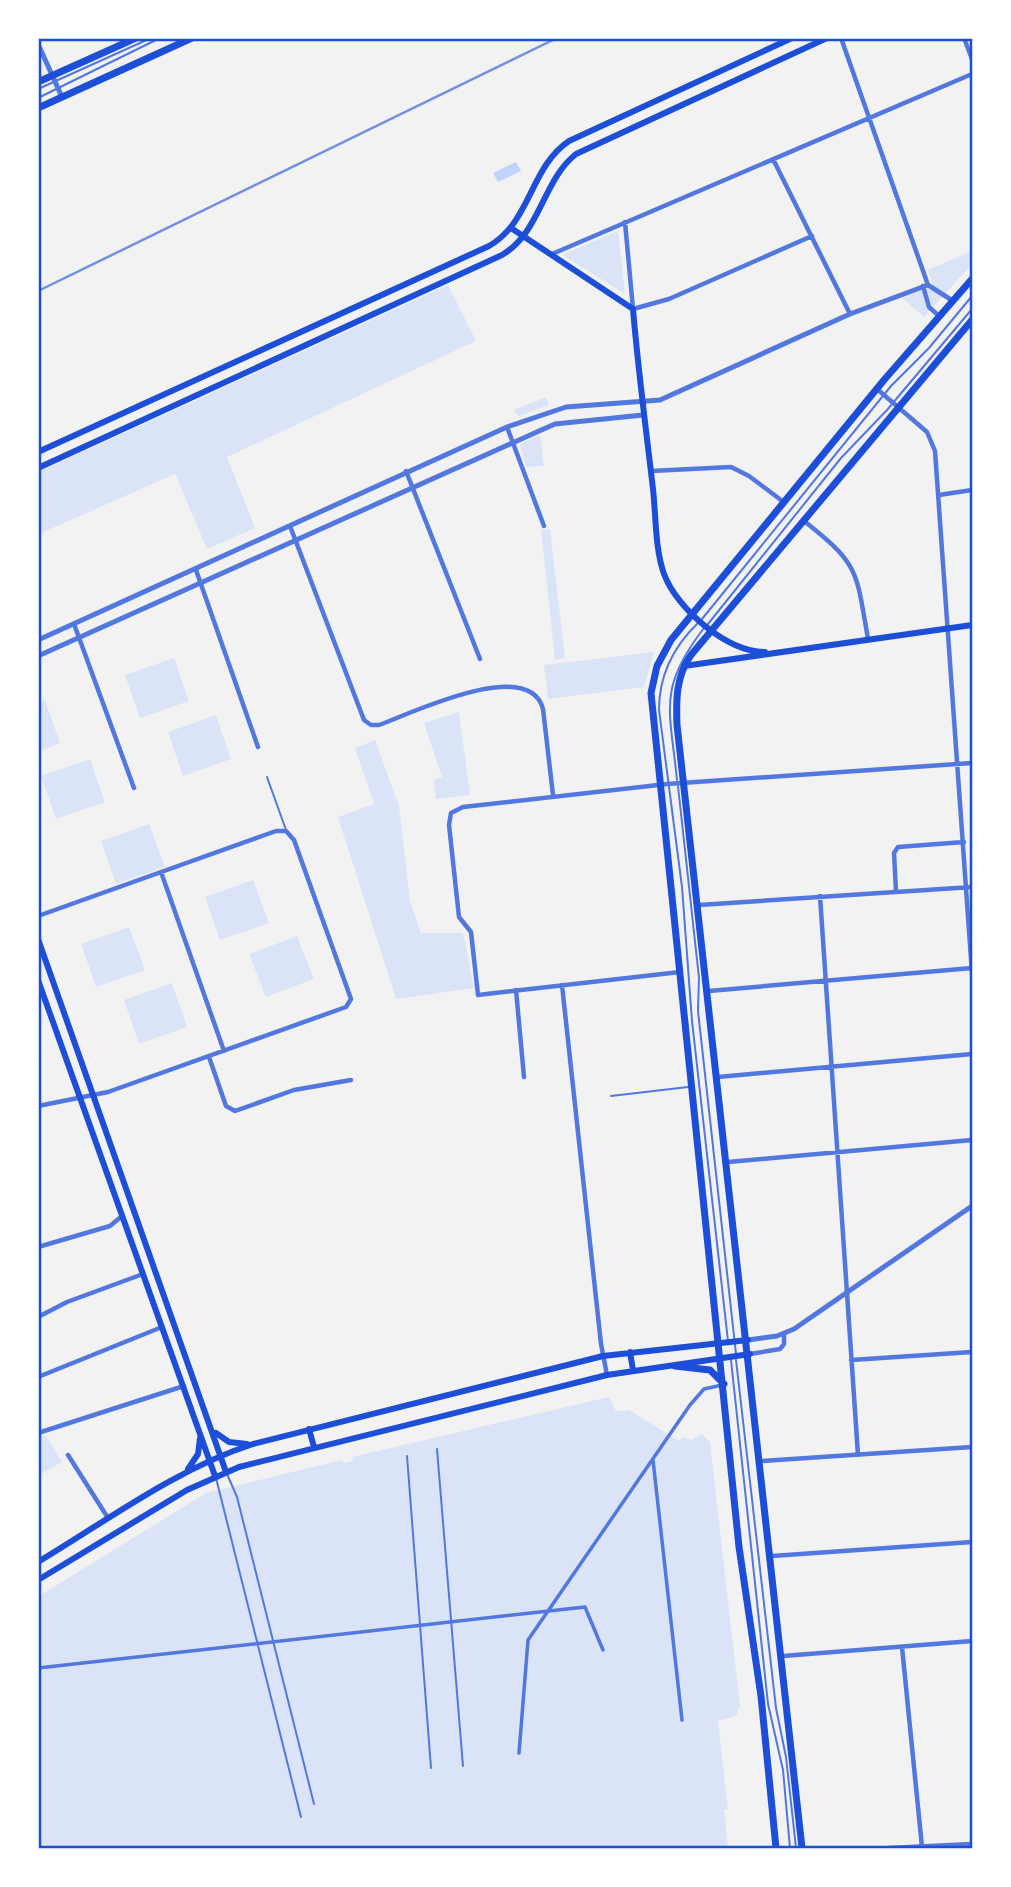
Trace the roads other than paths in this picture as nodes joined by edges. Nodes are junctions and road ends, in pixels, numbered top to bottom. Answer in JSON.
{"nodes":[{"id":1,"x":135,"y":38,"type":"edge"},
{"id":2,"x":151,"y":38,"type":"edge"},
{"id":3,"x":160,"y":38,"type":"edge"},
{"id":4,"x":192,"y":38,"type":"edge"},
{"id":5,"x":792,"y":38,"type":"edge"},
{"id":6,"x":827,"y":38,"type":"edge"},
{"id":7,"x":841,"y":38,"type":"edge"},
{"id":8,"x":964,"y":38,"type":"edge"},
{"id":9,"x":38,"y":44,"type":"edge"},
{"id":10,"x":752,"y":57,"type":"junction"},
{"id":11,"x":972,"y":59,"type":"edge"},
{"id":12,"x":758,"y":69,"type":"junction"},
{"id":13,"x":972,"y":74,"type":"edge"},
{"id":14,"x":54,"y":79,"type":"junction"},
{"id":15,"x":38,"y":82,"type":"edge"},
{"id":16,"x":58,"y":88,"type":"junction"},
{"id":17,"x":38,"y":89,"type":"edge"},
{"id":18,"x":38,"y":97,"type":"edge"},
{"id":19,"x":62,"y":97,"type":"junction"},
{"id":20,"x":38,"y":108,"type":"edge"},
{"id":21,"x":631,"y":111,"type":"junction"},
{"id":22,"x":868,"y":118,"type":"junction"},
{"id":23,"x":636,"y":124,"type":"junction"},
{"id":24,"x":773,"y":159,"type":"junction"},
{"id":25,"x":625,"y":222,"type":"junction"},
{"id":26,"x":511,"y":229,"type":"junction"},
{"id":27,"x":811,"y":236,"type":"junction"},
{"id":28,"x":524,"y":237,"type":"junction"},
{"id":29,"x":470,"y":254,"type":"junction"},
{"id":30,"x":552,"y":254,"type":"junction"},
{"id":31,"x":470,"y":270,"type":"junction"},
{"id":32,"x":972,"y":279,"type":"edge"},
{"id":33,"x":925,"y":286,"type":"junction"},
{"id":34,"x":972,"y":296,"type":"edge"},
{"id":35,"x":953,"y":301,"type":"junction"},
{"id":36,"x":633,"y":309,"type":"junction"},
{"id":37,"x":972,"y":309,"type":"edge"},
{"id":38,"x":850,"y":314,"type":"junction"},
{"id":39,"x":939,"y":316,"type":"junction"},
{"id":40,"x":972,"y":320,"type":"edge"},
{"id":41,"x":211,"y":373,"type":"junction"},
{"id":42,"x":188,"y":383,"type":"junction"},
{"id":43,"x":217,"y":386,"type":"junction"},
{"id":44,"x":881,"y":391,"type":"junction"},
{"id":45,"x":195,"y":396,"type":"junction"},
{"id":46,"x":641,"y":401,"type":"junction"},
{"id":47,"x":896,"y":405,"type":"junction"},
{"id":48,"x":643,"y":415,"type":"junction"},
{"id":49,"x":507,"y":427,"type":"junction"},
{"id":50,"x":513,"y":442,"type":"junction"},
{"id":51,"x":38,"y":452,"type":"edge"},
{"id":52,"x":38,"y":468,"type":"edge"},
{"id":53,"x":406,"y":471,"type":"junction"},
{"id":54,"x":651,"y":471,"type":"junction"},
{"id":55,"x":413,"y":487,"type":"junction"},
{"id":56,"x":972,"y":490,"type":"edge"},
{"id":57,"x":939,"y":495,"type":"junction"},
{"id":58,"x":785,"y":503,"type":"junction"},
{"id":59,"x":803,"y":521,"type":"junction"},
{"id":60,"x":289,"y":525,"type":"junction"},
{"id":61,"x":544,"y":526,"type":"dead end"},
{"id":62,"x":295,"y":538,"type":"junction"},
{"id":63,"x":195,"y":570,"type":"junction"},
{"id":64,"x":201,"y":584,"type":"junction"},
{"id":65,"x":694,"y":614,"type":"junction"},
{"id":66,"x":74,"y":624,"type":"junction"},
{"id":67,"x":707,"y":625,"type":"junction"},
{"id":68,"x":972,"y":625,"type":"edge"},
{"id":69,"x":949,"y":628,"type":"junction"},
{"id":70,"x":79,"y":638,"type":"junction"},
{"id":71,"x":868,"y":639,"type":"junction"},
{"id":72,"x":38,"y":640,"type":"edge"},
{"id":73,"x":765,"y":652,"type":"junction"},
{"id":74,"x":38,"y":656,"type":"edge"},
{"id":75,"x":480,"y":659,"type":"dead end"},
{"id":76,"x":684,"y":666,"type":"junction"},
{"id":77,"x":258,"y":747,"type":"dead end"},
{"id":78,"x":972,"y":763,"type":"edge"},
{"id":79,"x":959,"y":764,"type":"junction"},
{"id":80,"x":267,"y":777,"type":"dead end"},
{"id":81,"x":681,"y":783,"type":"junction"},
{"id":82,"x":663,"y":784,"type":"junction"},
{"id":83,"x":134,"y":788,"type":"dead end"},
{"id":84,"x":553,"y":796,"type":"junction"},
{"id":85,"x":286,"y":831,"type":"junction"},
{"id":86,"x":964,"y":842,"type":"junction"},
{"id":87,"x":161,"y":872,"type":"junction"},
{"id":88,"x":970,"y":887,"type":"edge"},
{"id":89,"x":896,"y":891,"type":"junction"},
{"id":90,"x":820,"y":897,"type":"junction"},
{"id":91,"x":699,"y":905,"type":"junction"},
{"id":92,"x":38,"y":916,"type":"edge"},
{"id":93,"x":38,"y":939,"type":"edge"},
{"id":94,"x":972,"y":969,"type":"edge"},
{"id":95,"x":680,"y":972,"type":"junction"},
{"id":96,"x":38,"y":980,"type":"edge"},
{"id":97,"x":825,"y":981,"type":"junction"},
{"id":98,"x":562,"y":985,"type":"junction"},
{"id":99,"x":516,"y":990,"type":"junction"},
{"id":100,"x":709,"y":991,"type":"junction"},
{"id":101,"x":224,"y":1051,"type":"junction"},
{"id":102,"x":972,"y":1054,"type":"edge"},
{"id":103,"x":209,"y":1056,"type":"junction"},
{"id":104,"x":832,"y":1067,"type":"junction"},
{"id":105,"x":524,"y":1077,"type":"dead end"},
{"id":106,"x":718,"y":1077,"type":"junction"},
{"id":107,"x":351,"y":1080,"type":"dead end"},
{"id":108,"x":692,"y":1087,"type":"junction"},
{"id":109,"x":93,"y":1093,"type":"junction"},
{"id":110,"x":79,"y":1095,"type":"junction"},
{"id":111,"x":611,"y":1096,"type":"dead end"},
{"id":112,"x":38,"y":1106,"type":"edge"},
{"id":113,"x":972,"y":1140,"type":"edge"},
{"id":114,"x":837,"y":1152,"type":"junction"},
{"id":115,"x":728,"y":1162,"type":"junction"},
{"id":116,"x":972,"y":1206,"type":"edge"},
{"id":117,"x":123,"y":1214,"type":"junction"},
{"id":118,"x":38,"y":1247,"type":"edge"},
{"id":119,"x":143,"y":1274,"type":"junction"},
{"id":120,"x":845,"y":1294,"type":"junction"},
{"id":121,"x":38,"y":1317,"type":"edge"},
{"id":122,"x":163,"y":1327,"type":"junction"},
{"id":123,"x":784,"y":1334,"type":"junction"},
{"id":124,"x":748,"y":1340,"type":"junction"},
{"id":125,"x":728,"y":1342,"type":"junction"},
{"id":126,"x":630,"y":1352,"type":"junction"},
{"id":127,"x":972,"y":1352,"type":"edge"},
{"id":128,"x":750,"y":1354,"type":"junction"},
{"id":129,"x":603,"y":1356,"type":"junction"},
{"id":130,"x":729,"y":1356,"type":"junction"},
{"id":131,"x":850,"y":1360,"type":"junction"},
{"id":132,"x":675,"y":1366,"type":"junction"},
{"id":133,"x":633,"y":1370,"type":"junction"},
{"id":134,"x":607,"y":1375,"type":"junction"},
{"id":135,"x":38,"y":1377,"type":"edge"},
{"id":136,"x":724,"y":1385,"type":"junction"},
{"id":137,"x":184,"y":1386,"type":"junction"},
{"id":138,"x":211,"y":1426,"type":"junction"},
{"id":139,"x":200,"y":1429,"type":"junction"},
{"id":140,"x":309,"y":1429,"type":"junction"},
{"id":141,"x":38,"y":1433,"type":"edge"},
{"id":142,"x":253,"y":1444,"type":"junction"},
{"id":143,"x":314,"y":1447,"type":"junction"},
{"id":144,"x":972,"y":1447,"type":"edge"},
{"id":145,"x":437,"y":1449,"type":"dead end"},
{"id":146,"x":68,"y":1455,"type":"dead end"},
{"id":147,"x":221,"y":1455,"type":"junction"},
{"id":148,"x":858,"y":1455,"type":"junction"},
{"id":149,"x":407,"y":1456,"type":"dead end"},
{"id":150,"x":653,"y":1458,"type":"junction"},
{"id":151,"x":210,"y":1460,"type":"junction"},
{"id":152,"x":761,"y":1461,"type":"junction"},
{"id":153,"x":226,"y":1472,"type":"junction"},
{"id":154,"x":181,"y":1475,"type":"junction"},
{"id":155,"x":215,"y":1476,"type":"junction"},
{"id":156,"x":108,"y":1518,"type":"junction"},
{"id":157,"x":972,"y":1542,"type":"edge"},
{"id":158,"x":772,"y":1556,"type":"junction"},
{"id":159,"x":42,"y":1560,"type":"edge"},
{"id":160,"x":54,"y":1570,"type":"junction"},
{"id":161,"x":38,"y":1580,"type":"edge"},
{"id":162,"x":550,"y":1611,"type":"junction"},
{"id":163,"x":452,"y":1621,"type":"junction"},
{"id":164,"x":420,"y":1624,"type":"junction"},
{"id":165,"x":972,"y":1641,"type":"edge"},
{"id":166,"x":274,"y":1643,"type":"junction"},
{"id":167,"x":258,"y":1645,"type":"junction"},
{"id":168,"x":902,"y":1647,"type":"junction"},
{"id":169,"x":603,"y":1650,"type":"dead end"},
{"id":170,"x":783,"y":1656,"type":"junction"},
{"id":171,"x":38,"y":1668,"type":"edge"},
{"id":172,"x":682,"y":1720,"type":"dead end"},
{"id":173,"x":519,"y":1753,"type":"dead end"},
{"id":174,"x":463,"y":1766,"type":"dead end"},
{"id":175,"x":431,"y":1768,"type":"dead end"},
{"id":176,"x":314,"y":1804,"type":"dead end"},
{"id":177,"x":301,"y":1817,"type":"dead end"},
{"id":178,"x":972,"y":1844,"type":"edge"},
{"id":179,"x":922,"y":1847,"type":"junction"},
{"id":180,"x":776,"y":1849,"type":"edge"},
{"id":181,"x":790,"y":1849,"type":"edge"},
{"id":182,"x":796,"y":1849,"type":"edge"},
{"id":183,"x":802,"y":1849,"type":"edge"},
{"id":184,"x":888,"y":1849,"type":"edge"}],
"edges":[{"from":1,"to":14,"type":"main road"},
{"from":2,"to":14,"type":"lane"},
{"from":3,"to":16,"type":"lane"},
{"from":4,"to":19,"type":"main road"},
{"from":5,"to":10,"type":"main road"},
{"from":6,"to":12,"type":"main road"},
{"from":7,"to":22,"type":"street"},
{"from":8,"to":11,"type":"street"},
{"from":9,"to":14,"type":"street"},
{"from":10,"to":12,"type":"main road"},
{"from":10,"to":21,"type":"main road"},
{"from":12,"to":23,"type":"main road"},
{"from":13,"to":22,"type":"street"},
{"from":14,"to":15,"type":"main road"},
{"from":14,"to":16,"type":"street"},
{"from":14,"to":17,"type":"lane"},
{"from":16,"to":18,"type":"lane"},
{"from":16,"to":19,"type":"street"},
{"from":19,"to":20,"type":"main road"},
{"from":21,"to":23,"type":"main road"},
{"from":21,"to":26,"type":"main road"},
{"from":22,"to":24,"type":"street"},
{"from":22,"to":33,"type":"street"},
{"from":23,"to":28,"type":"main road"},
{"from":24,"to":25,"type":"street"},
{"from":24,"to":27,"type":"street"},
{"from":25,"to":30,"type":"street"},
{"from":25,"to":36,"type":"street"},
{"from":26,"to":28,"type":"main road"},
{"from":26,"to":29,"type":"main road"},
{"from":27,"to":36,"type":"street"},
{"from":27,"to":38,"type":"street"},
{"from":28,"to":30,"type":"main road"},
{"from":28,"to":31,"type":"main road"},
{"from":29,"to":31,"type":"main road"},
{"from":29,"to":41,"type":"main road"},
{"from":30,"to":36,"type":"main road"},
{"from":31,"to":43,"type":"main road"},
{"from":32,"to":35,"type":"main road"},
{"from":33,"to":35,"type":"street"},
{"from":33,"to":38,"type":"street"},
{"from":33,"to":39,"type":"street"},
{"from":34,"to":44,"type":"lane"},
{"from":35,"to":39,"type":"main road"},
{"from":36,"to":46,"type":"main road"},
{"from":37,"to":47,"type":"lane"},
{"from":38,"to":46,"type":"street"},
{"from":39,"to":44,"type":"main road"},
{"from":40,"to":47,"type":"main road"},
{"from":41,"to":42,"type":"main road"},
{"from":41,"to":43,"type":"main road"},
{"from":42,"to":45,"type":"main road"},
{"from":42,"to":51,"type":"main road"},
{"from":43,"to":45,"type":"main road"},
{"from":44,"to":47,"type":"street"},
{"from":44,"to":58,"type":"main road"},
{"from":44,"to":67,"type":"lane"},
{"from":45,"to":52,"type":"main road"},
{"from":46,"to":48,"type":"main road"},
{"from":46,"to":49,"type":"street"},
{"from":47,"to":57,"type":"street"},
{"from":47,"to":59,"type":"main road"},
{"from":47,"to":67,"type":"lane"},
{"from":48,"to":50,"type":"street"},
{"from":48,"to":54,"type":"main road"},
{"from":49,"to":50,"type":"street"},
{"from":49,"to":53,"type":"street"},
{"from":50,"to":55,"type":"street"},
{"from":50,"to":61,"type":"street"},
{"from":53,"to":55,"type":"street"},
{"from":53,"to":60,"type":"street"},
{"from":54,"to":58,"type":"street"},
{"from":54,"to":65,"type":"main road"},
{"from":55,"to":62,"type":"street"},
{"from":55,"to":75,"type":"street"},
{"from":56,"to":57,"type":"street"},
{"from":57,"to":69,"type":"street"},
{"from":58,"to":65,"type":"main road"},
{"from":59,"to":67,"type":"main road"},
{"from":59,"to":71,"type":"street"},
{"from":60,"to":62,"type":"street"},
{"from":60,"to":63,"type":"street"},
{"from":62,"to":64,"type":"street"},
{"from":62,"to":84,"type":"street"},
{"from":63,"to":64,"type":"street"},
{"from":63,"to":66,"type":"street"},
{"from":64,"to":70,"type":"street"},
{"from":64,"to":77,"type":"street"},
{"from":65,"to":67,"type":"main road"},
{"from":65,"to":82,"type":"main road"},
{"from":66,"to":70,"type":"street"},
{"from":66,"to":72,"type":"street"},
{"from":67,"to":73,"type":"main road"},
{"from":67,"to":76,"type":"main road"},
{"from":67,"to":81,"type":"lane"},
{"from":67,"to":82,"type":"lane"},
{"from":68,"to":69,"type":"main road"},
{"from":69,"to":71,"type":"main road"},
{"from":69,"to":79,"type":"street"},
{"from":70,"to":74,"type":"street"},
{"from":70,"to":83,"type":"street"},
{"from":71,"to":73,"type":"main road"},
{"from":73,"to":76,"type":"main road"},
{"from":76,"to":81,"type":"main road"},
{"from":78,"to":79,"type":"street"},
{"from":79,"to":81,"type":"street"},
{"from":79,"to":86,"type":"street"},
{"from":80,"to":85,"type":"lane"},
{"from":81,"to":82,"type":"street"},
{"from":81,"to":91,"type":"main road"},
{"from":81,"to":125,"type":"lane"},
{"from":82,"to":84,"type":"street"},
{"from":82,"to":95,"type":"main road"},
{"from":82,"to":125,"type":"lane"},
{"from":84,"to":99,"type":"street"},
{"from":85,"to":87,"type":"street"},
{"from":85,"to":101,"type":"street"},
{"from":86,"to":88,"type":"street"},
{"from":86,"to":89,"type":"street"},
{"from":87,"to":92,"type":"street"},
{"from":87,"to":101,"type":"street"},
{"from":88,"to":89,"type":"street"},
{"from":88,"to":94,"type":"street"},
{"from":89,"to":90,"type":"street"},
{"from":90,"to":91,"type":"street"},
{"from":90,"to":97,"type":"street"},
{"from":91,"to":100,"type":"main road"},
{"from":93,"to":109,"type":"main road"},
{"from":94,"to":97,"type":"street"},
{"from":95,"to":98,"type":"street"},
{"from":95,"to":108,"type":"main road"},
{"from":96,"to":110,"type":"main road"},
{"from":97,"to":100,"type":"street"},
{"from":97,"to":104,"type":"street"},
{"from":98,"to":99,"type":"street"},
{"from":98,"to":129,"type":"street"},
{"from":99,"to":105,"type":"street"},
{"from":100,"to":106,"type":"main road"},
{"from":101,"to":103,"type":"street"},
{"from":102,"to":104,"type":"street"},
{"from":103,"to":107,"type":"street"},
{"from":103,"to":109,"type":"street"},
{"from":104,"to":106,"type":"street"},
{"from":104,"to":114,"type":"street"},
{"from":106,"to":115,"type":"main road"},
{"from":108,"to":111,"type":"lane"},
{"from":108,"to":125,"type":"main road"},
{"from":109,"to":110,"type":"street"},
{"from":109,"to":138,"type":"main road"},
{"from":110,"to":112,"type":"street"},
{"from":110,"to":117,"type":"main road"},
{"from":113,"to":114,"type":"street"},
{"from":114,"to":115,"type":"street"},
{"from":114,"to":120,"type":"street"},
{"from":115,"to":124,"type":"main road"},
{"from":116,"to":120,"type":"street"},
{"from":117,"to":118,"type":"street"},
{"from":117,"to":119,"type":"main road"},
{"from":119,"to":121,"type":"street"},
{"from":119,"to":122,"type":"main road"},
{"from":120,"to":123,"type":"street"},
{"from":120,"to":131,"type":"street"},
{"from":122,"to":135,"type":"street"},
{"from":122,"to":137,"type":"main road"},
{"from":123,"to":124,"type":"street"},
{"from":123,"to":128,"type":"street"},
{"from":124,"to":125,"type":"main road"},
{"from":124,"to":128,"type":"main road"},
{"from":125,"to":126,"type":"main road"},
{"from":125,"to":130,"type":"main road"},
{"from":125,"to":130,"type":"lane"},
{"from":126,"to":129,"type":"main road"},
{"from":126,"to":133,"type":"main road"},
{"from":127,"to":131,"type":"street"},
{"from":128,"to":130,"type":"main road"},
{"from":128,"to":152,"type":"main road"},
{"from":129,"to":134,"type":"street"},
{"from":129,"to":140,"type":"main road"},
{"from":130,"to":132,"type":"main road"},
{"from":130,"to":136,"type":"main road"},
{"from":130,"to":181,"type":"lane"},
{"from":130,"to":182,"type":"lane"},
{"from":131,"to":148,"type":"street"},
{"from":132,"to":133,"type":"main road"},
{"from":132,"to":136,"type":"main road"},
{"from":133,"to":134,"type":"main road"},
{"from":134,"to":143,"type":"main road"},
{"from":136,"to":150,"type":"street"},
{"from":136,"to":180,"type":"main road"},
{"from":137,"to":139,"type":"main road"},
{"from":137,"to":141,"type":"street"},
{"from":138,"to":142,"type":"main road"},
{"from":138,"to":147,"type":"main road"},
{"from":139,"to":151,"type":"main road"},
{"from":139,"to":154,"type":"main road"},
{"from":140,"to":142,"type":"main road"},
{"from":140,"to":143,"type":"main road"},
{"from":142,"to":147,"type":"main road"},
{"from":143,"to":153,"type":"main road"},
{"from":144,"to":148,"type":"street"},
{"from":145,"to":163,"type":"lane"},
{"from":146,"to":156,"type":"street"},
{"from":147,"to":151,"type":"main road"},
{"from":147,"to":153,"type":"main road"},
{"from":148,"to":152,"type":"street"},
{"from":149,"to":164,"type":"lane"},
{"from":150,"to":162,"type":"street"},
{"from":150,"to":172,"type":"street"},
{"from":151,"to":154,"type":"main road"},
{"from":151,"to":155,"type":"main road"},
{"from":152,"to":158,"type":"main road"},
{"from":153,"to":155,"type":"main road"},
{"from":153,"to":166,"type":"lane"},
{"from":154,"to":156,"type":"main road"},
{"from":155,"to":160,"type":"main road"},
{"from":155,"to":167,"type":"lane"},
{"from":156,"to":159,"type":"main road"},
{"from":157,"to":158,"type":"street"},
{"from":158,"to":170,"type":"main road"},
{"from":159,"to":160,"type":"main road"},
{"from":160,"to":161,"type":"main road"},
{"from":162,"to":163,"type":"street"},
{"from":162,"to":169,"type":"street"},
{"from":162,"to":173,"type":"street"},
{"from":163,"to":164,"type":"street"},
{"from":163,"to":174,"type":"lane"},
{"from":164,"to":166,"type":"street"},
{"from":164,"to":175,"type":"lane"},
{"from":165,"to":168,"type":"street"},
{"from":166,"to":167,"type":"street"},
{"from":166,"to":176,"type":"lane"},
{"from":167,"to":171,"type":"street"},
{"from":167,"to":177,"type":"lane"},
{"from":168,"to":170,"type":"street"},
{"from":168,"to":179,"type":"street"},
{"from":170,"to":183,"type":"main road"},
{"from":178,"to":179,"type":"street"},
{"from":179,"to":184,"type":"street"}]}
